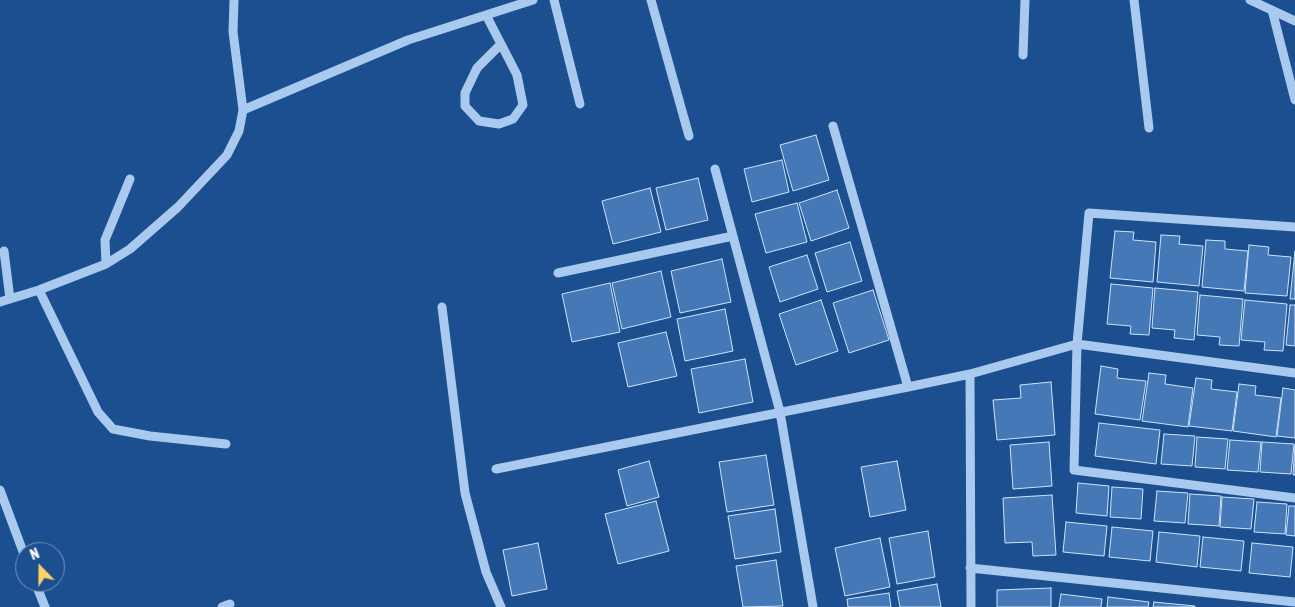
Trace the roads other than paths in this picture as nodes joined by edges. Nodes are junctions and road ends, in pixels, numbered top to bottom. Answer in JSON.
{"nodes":[{"id":1,"x":234,"y":0,"type":"edge"},
{"id":2,"x":533,"y":0,"type":"edge"},
{"id":3,"x":554,"y":0,"type":"edge"},
{"id":4,"x":651,"y":0,"type":"edge"},
{"id":5,"x":1025,"y":0,"type":"edge"},
{"id":6,"x":1134,"y":0,"type":"edge"},
{"id":7,"x":1250,"y":0,"type":"edge"},
{"id":8,"x":1272,"y":10,"type":"junction"},
{"id":9,"x":486,"y":15,"type":"junction"},
{"id":10,"x":1295,"y":21,"type":"edge"},
{"id":11,"x":501,"y":44,"type":"junction"},
{"id":12,"x":1023,"y":55,"type":"dead end"},
{"id":13,"x":1295,"y":100,"type":"edge"},
{"id":14,"x":580,"y":104,"type":"dead end"},
{"id":15,"x":243,"y":110,"type":"junction"},
{"id":16,"x":834,"y":126,"type":"dead end"},
{"id":17,"x":1149,"y":128,"type":"dead end"},
{"id":18,"x":689,"y":136,"type":"dead end"},
{"id":19,"x":715,"y":169,"type":"dead end"},
{"id":20,"x":130,"y":179,"type":"dead end"},
{"id":21,"x":1295,"y":227,"type":"edge"},
{"id":22,"x":733,"y":236,"type":"junction"},
{"id":23,"x":4,"y":251,"type":"dead end"},
{"id":24,"x":106,"y":264,"type":"junction"},
{"id":25,"x":558,"y":273,"type":"dead end"},
{"id":26,"x":39,"y":290,"type":"junction"},
{"id":27,"x":10,"y":299,"type":"junction"},
{"id":28,"x":0,"y":302,"type":"edge"},
{"id":29,"x":442,"y":307,"type":"dead end"},
{"id":30,"x":1077,"y":344,"type":"junction"},
{"id":31,"x":1295,"y":373,"type":"edge"},
{"id":32,"x":970,"y":374,"type":"junction"},
{"id":33,"x":908,"y":387,"type":"junction"},
{"id":34,"x":780,"y":412,"type":"junction"},
{"id":35,"x":226,"y":444,"type":"dead end"},
{"id":36,"x":496,"y":470,"type":"dead end"},
{"id":37,"x":0,"y":490,"type":"edge"},
{"id":38,"x":1295,"y":498,"type":"edge"},
{"id":39,"x":4,"y":516,"type":"edge"},
{"id":40,"x":17,"y":542,"type":"edge"},
{"id":41,"x":970,"y":568,"type":"junction"},
{"id":42,"x":39,"y":592,"type":"edge"},
{"id":43,"x":1295,"y":602,"type":"edge"},
{"id":44,"x":45,"y":607,"type":"edge"},
{"id":45,"x":502,"y":607,"type":"edge"},
{"id":46,"x":813,"y":607,"type":"edge"},
{"id":47,"x":971,"y":607,"type":"edge"}],
"edges":[{"from":1,"to":15,"type":"street"},
{"from":2,"to":9,"type":"street"},
{"from":3,"to":14,"type":"street"},
{"from":4,"to":18,"type":"street"},
{"from":5,"to":12,"type":"street"},
{"from":6,"to":17,"type":"street"},
{"from":7,"to":8,"type":"street"},
{"from":8,"to":10,"type":"street"},
{"from":8,"to":13,"type":"street"},
{"from":9,"to":11,"type":"street"},
{"from":9,"to":15,"type":"street"},
{"from":11,"to":11,"type":"street"},
{"from":15,"to":24,"type":"street"},
{"from":16,"to":33,"type":"street"},
{"from":19,"to":22,"type":"street"},
{"from":20,"to":24,"type":"street"},
{"from":21,"to":30,"type":"street"},
{"from":22,"to":25,"type":"street"},
{"from":22,"to":34,"type":"street"},
{"from":23,"to":27,"type":"street"},
{"from":24,"to":26,"type":"street"},
{"from":26,"to":27,"type":"street"},
{"from":26,"to":35,"type":"street"},
{"from":27,"to":28,"type":"street"},
{"from":29,"to":45,"type":"street"},
{"from":30,"to":31,"type":"street"},
{"from":30,"to":32,"type":"street"},
{"from":30,"to":38,"type":"street"},
{"from":32,"to":33,"type":"street"},
{"from":32,"to":41,"type":"street"},
{"from":33,"to":34,"type":"street"},
{"from":34,"to":36,"type":"street"},
{"from":34,"to":46,"type":"street"},
{"from":37,"to":39,"type":"street"},
{"from":39,"to":40,"type":"street"},
{"from":41,"to":43,"type":"street"},
{"from":41,"to":47,"type":"street"},
{"from":42,"to":44,"type":"street"}]}
